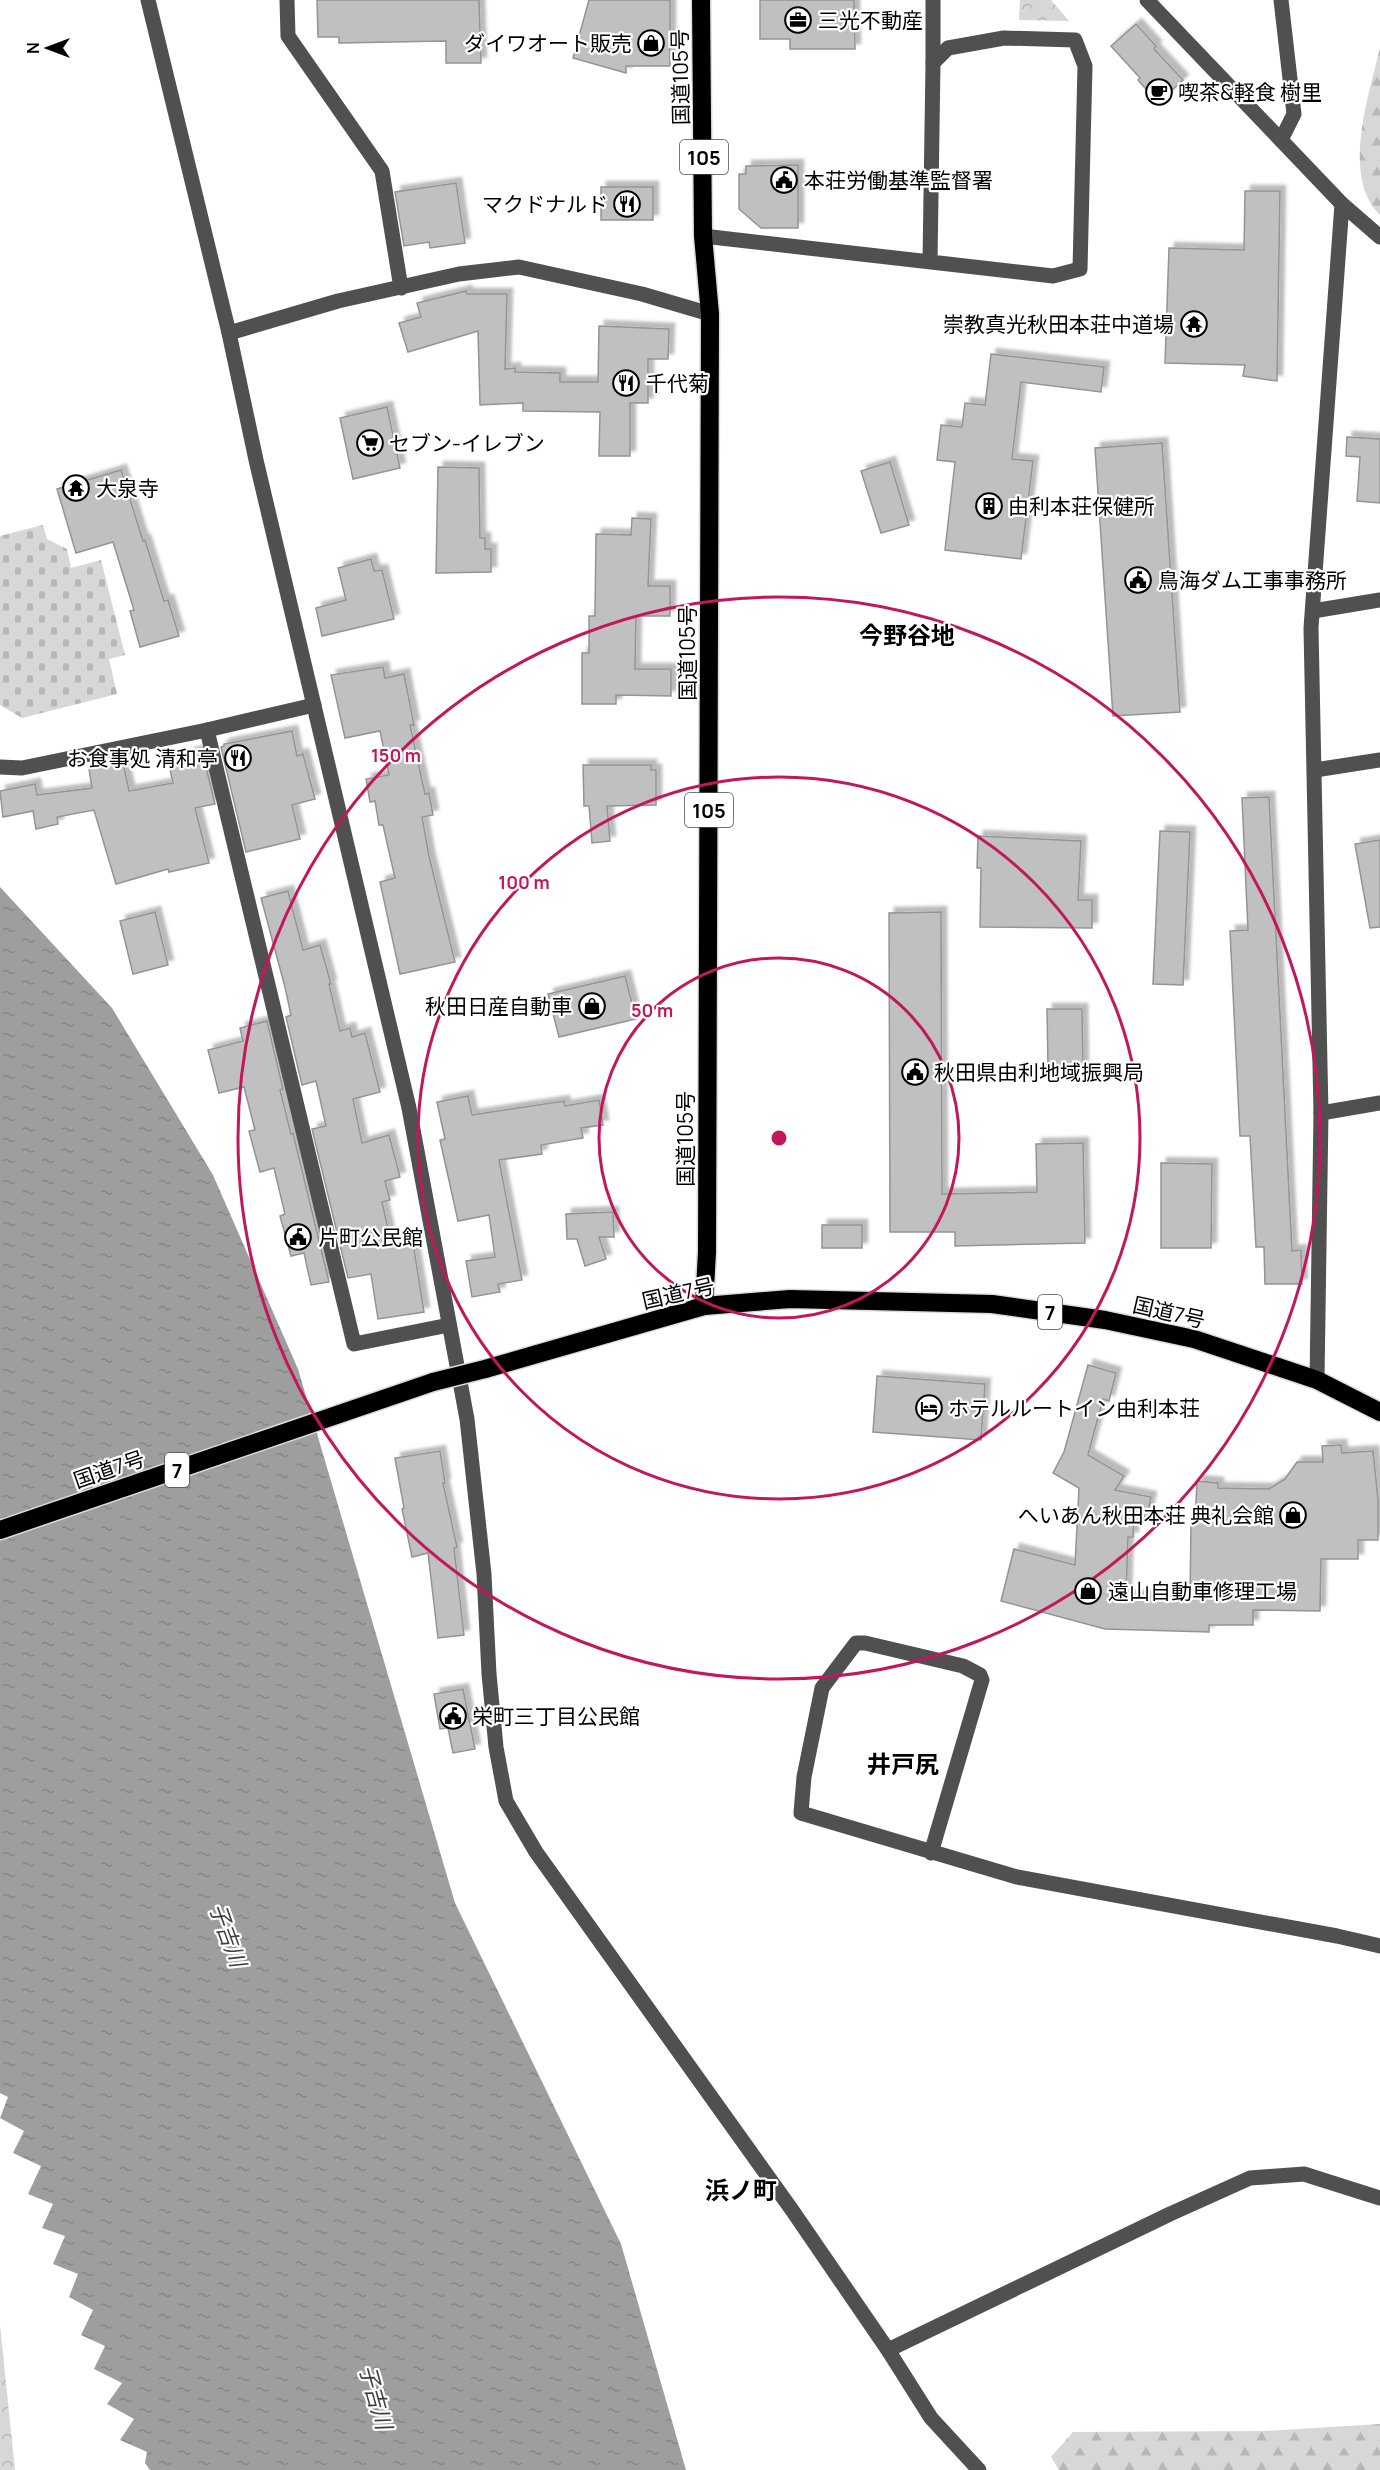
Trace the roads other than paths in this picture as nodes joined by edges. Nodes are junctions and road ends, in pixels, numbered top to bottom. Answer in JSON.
{"nodes":[{"id":1,"x":148,"y":0,"type":"edge"},
{"id":2,"x":287,"y":0,"type":"edge"},
{"id":3,"x":701,"y":0,"type":"edge"},
{"id":4,"x":933,"y":0,"type":"edge"},
{"id":5,"x":1147,"y":0,"type":"edge"},
{"id":6,"x":1281,"y":0,"type":"edge"},
{"id":7,"x":933,"y":63,"type":"junction"},
{"id":8,"x":1281,"y":140,"type":"junction"},
{"id":9,"x":1342,"y":204,"type":"junction"},
{"id":10,"x":703,"y":236,"type":"junction"},
{"id":11,"x":1380,"y":237,"type":"edge"},
{"id":12,"x":930,"y":262,"type":"junction"},
{"id":13,"x":401,"y":288,"type":"junction"},
{"id":14,"x":710,"y":314,"type":"junction"},
{"id":15,"x":229,"y":333,"type":"junction"},
{"id":16,"x":1380,"y":600,"type":"edge"},
{"id":17,"x":1312,"y":611,"type":"junction"},
{"id":18,"x":314,"y":705,"type":"junction"},
{"id":19,"x":207,"y":730,"type":"junction"},
{"id":20,"x":1380,"y":760,"type":"edge"},
{"id":21,"x":0,"y":767,"type":"edge"},
{"id":22,"x":1314,"y":770,"type":"junction"},
{"id":23,"x":1380,"y":1102,"type":"edge"},
{"id":24,"x":1321,"y":1113,"type":"junction"},
{"id":25,"x":704,"y":1306,"type":"junction"},
{"id":26,"x":449,"y":1326,"type":"junction"},
{"id":27,"x":1317,"y":1380,"type":"junction"},
{"id":28,"x":1380,"y":1412,"type":"edge"},
{"id":29,"x":0,"y":1530,"type":"edge"},
{"id":30,"x":931,"y":1853,"type":"junction"},
{"id":31,"x":1380,"y":1946,"type":"edge"},
{"id":32,"x":1380,"y":2198,"type":"edge"},
{"id":33,"x":888,"y":2350,"type":"junction"},
{"id":34,"x":979,"y":2470,"type":"edge"}],
"edges":[{"from":1,"to":15,"type":"street"},
{"from":2,"to":13,"type":"street"},
{"from":3,"to":10,"type":"highway","name":"国道105号","number":"105"},
{"from":4,"to":7,"type":"street"},
{"from":5,"to":8,"type":"street"},
{"from":6,"to":8,"type":"street"},
{"from":7,"to":12,"type":"street"},
{"from":7,"to":12,"type":"street"},
{"from":8,"to":9,"type":"street"},
{"from":9,"to":11,"type":"street"},
{"from":9,"to":17,"type":"street"},
{"from":10,"to":12,"type":"street"},
{"from":10,"to":14,"type":"highway","name":"国道105号","number":"105"},
{"from":13,"to":14,"type":"street"},
{"from":13,"to":15,"type":"street"},
{"from":14,"to":25,"type":"highway","name":"国道105号","number":"105"},
{"from":15,"to":18,"type":"street"},
{"from":16,"to":17,"type":"street"},
{"from":17,"to":22,"type":"street"},
{"from":18,"to":19,"type":"street"},
{"from":18,"to":26,"type":"street"},
{"from":19,"to":21,"type":"street"},
{"from":19,"to":26,"type":"street"},
{"from":20,"to":22,"type":"street"},
{"from":22,"to":24,"type":"street"},
{"from":23,"to":24,"type":"street"},
{"from":24,"to":27,"type":"street"},
{"from":25,"to":27,"type":"highway","name":"国道7号","number":"7"},
{"from":25,"to":29,"type":"highway","name":"国道7号","number":"7","bridge":true},
{"from":26,"to":33,"type":"street"},
{"from":27,"to":28,"type":"highway","name":"国道7号","number":"7"},
{"from":30,"to":30,"type":"street"},
{"from":30,"to":31,"type":"street"},
{"from":32,"to":33,"type":"street"},
{"from":33,"to":34,"type":"street"}]}
